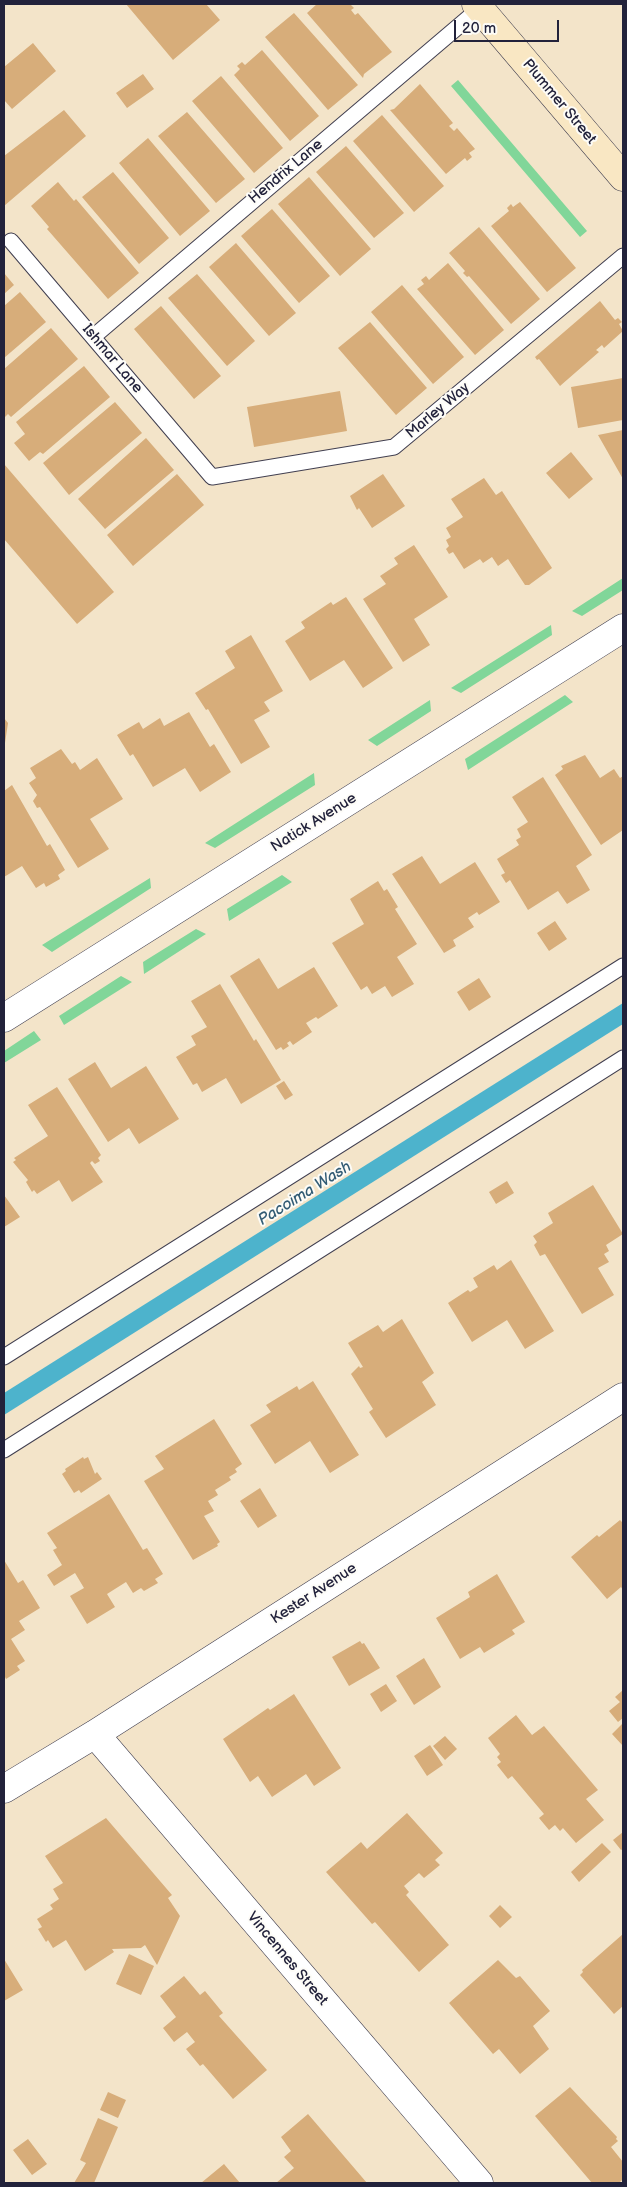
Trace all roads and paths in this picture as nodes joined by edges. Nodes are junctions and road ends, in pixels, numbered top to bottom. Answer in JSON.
{"nodes":[{"id":1,"x":478,"y":6,"type":"edge"},
{"id":2,"x":623,"y":177,"type":"edge"},
{"id":3,"x":11,"y":241,"type":"dead end"},
{"id":4,"x":623,"y":256,"type":"edge"},
{"id":5,"x":94,"y":337,"type":"junction"},
{"id":6,"x":212,"y":477,"type":"joint"},
{"id":7,"x":623,"y":628,"type":"edge"},
{"id":8,"x":623,"y":966,"type":"edge"},
{"id":9,"x":4,"y":1018,"type":"edge"},
{"id":10,"x":623,"y":1058,"type":"edge"},
{"id":11,"x":4,"y":1357,"type":"edge"},
{"id":12,"x":623,"y":1397,"type":"edge"},
{"id":13,"x":4,"y":1450,"type":"edge"},
{"id":14,"x":95,"y":1734,"type":"junction"},
{"id":15,"x":4,"y":1789,"type":"edge"},
{"id":16,"x":479,"y":2183,"type":"edge"}],
"edges":[{"from":1,"to":2,"type":"main road","name":"Plummer Street"},
{"from":1,"to":5,"type":"lane","name":"Hendrix Lane"},
{"from":3,"to":5,"type":"lane","name":"Ishmar Lane"},
{"from":4,"to":6,"type":"lane","name":"Marley Way"},
{"from":5,"to":6,"type":"lane","name":"Ishmar Lane"},
{"from":7,"to":9,"type":"street","name":"Natick Avenue"},
{"from":8,"to":11,"type":"lane"},
{"from":10,"to":13,"type":"lane"},
{"from":12,"to":14,"type":"street","name":"Kester Avenue"},
{"from":14,"to":15,"type":"street","name":"Kester Avenue"},
{"from":14,"to":16,"type":"street","name":"Vincennes Street"}]}
